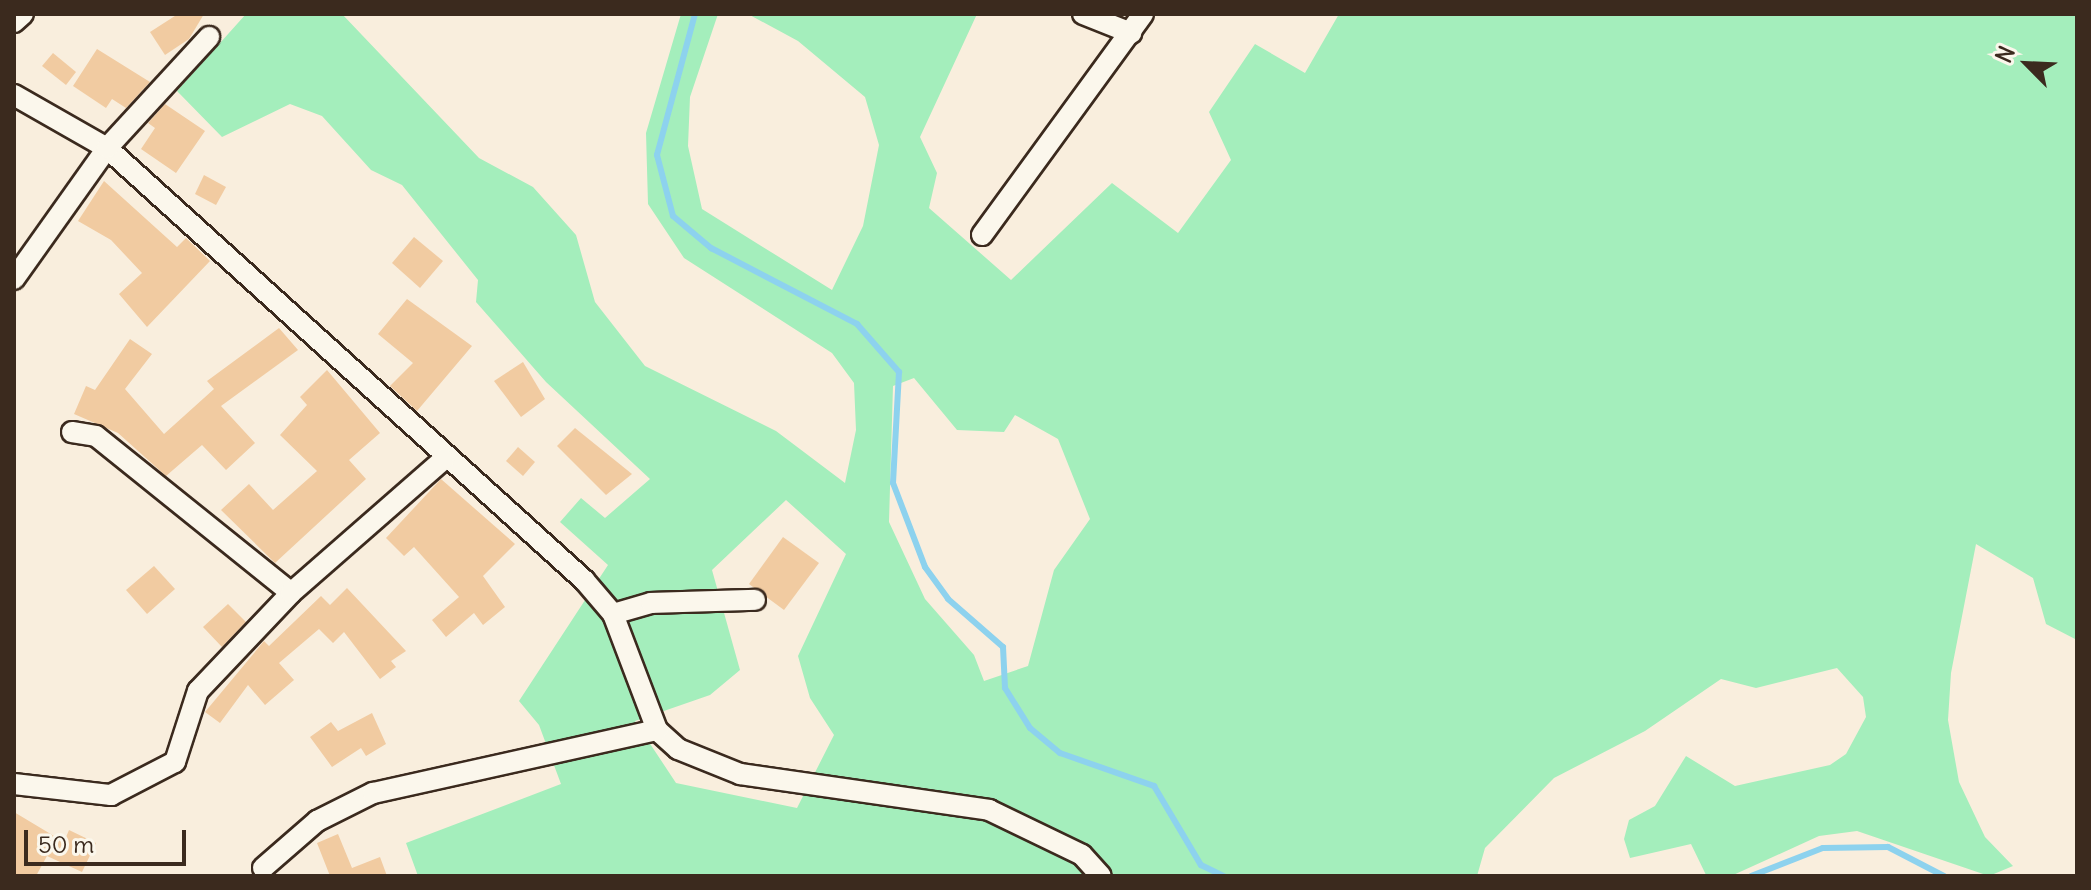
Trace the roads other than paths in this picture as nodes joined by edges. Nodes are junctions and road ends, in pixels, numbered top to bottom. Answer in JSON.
{"nodes":[{"id":1,"x":23,"y":14,"type":"edge"},
{"id":2,"x":1083,"y":14,"type":"edge"},
{"id":3,"x":1143,"y":14,"type":"edge"},
{"id":4,"x":14,"y":22,"type":"edge"},
{"id":5,"x":1131,"y":33,"type":"junction"},
{"id":6,"x":209,"y":37,"type":"dead end"},
{"id":7,"x":14,"y":95,"type":"edge"},
{"id":8,"x":107,"y":148,"type":"junction"},
{"id":9,"x":982,"y":235,"type":"dead end"},
{"id":10,"x":14,"y":279,"type":"edge"},
{"id":11,"x":72,"y":432,"type":"dead end"},
{"id":12,"x":444,"y":459,"type":"junction"},
{"id":13,"x":291,"y":593,"type":"junction"},
{"id":14,"x":755,"y":600,"type":"dead end"},
{"id":15,"x":613,"y":614,"type":"junction"},
{"id":16,"x":657,"y":730,"type":"junction"},
{"id":17,"x":14,"y":784,"type":"edge"},
{"id":18,"x":263,"y":868,"type":"dead end"},
{"id":19,"x":1101,"y":876,"type":"edge"}],
"edges":[{"from":1,"to":4,"type":"street"},
{"from":2,"to":5,"type":"street"},
{"from":3,"to":5,"type":"street"},
{"from":5,"to":9,"type":"street"},
{"from":6,"to":8,"type":"street"},
{"from":7,"to":8,"type":"street"},
{"from":8,"to":10,"type":"street"},
{"from":8,"to":12,"type":"street"},
{"from":11,"to":13,"type":"street"},
{"from":12,"to":13,"type":"street"},
{"from":12,"to":15,"type":"street"},
{"from":13,"to":17,"type":"street"},
{"from":14,"to":15,"type":"street"},
{"from":15,"to":16,"type":"street"},
{"from":16,"to":18,"type":"street"},
{"from":16,"to":19,"type":"street"}]}
